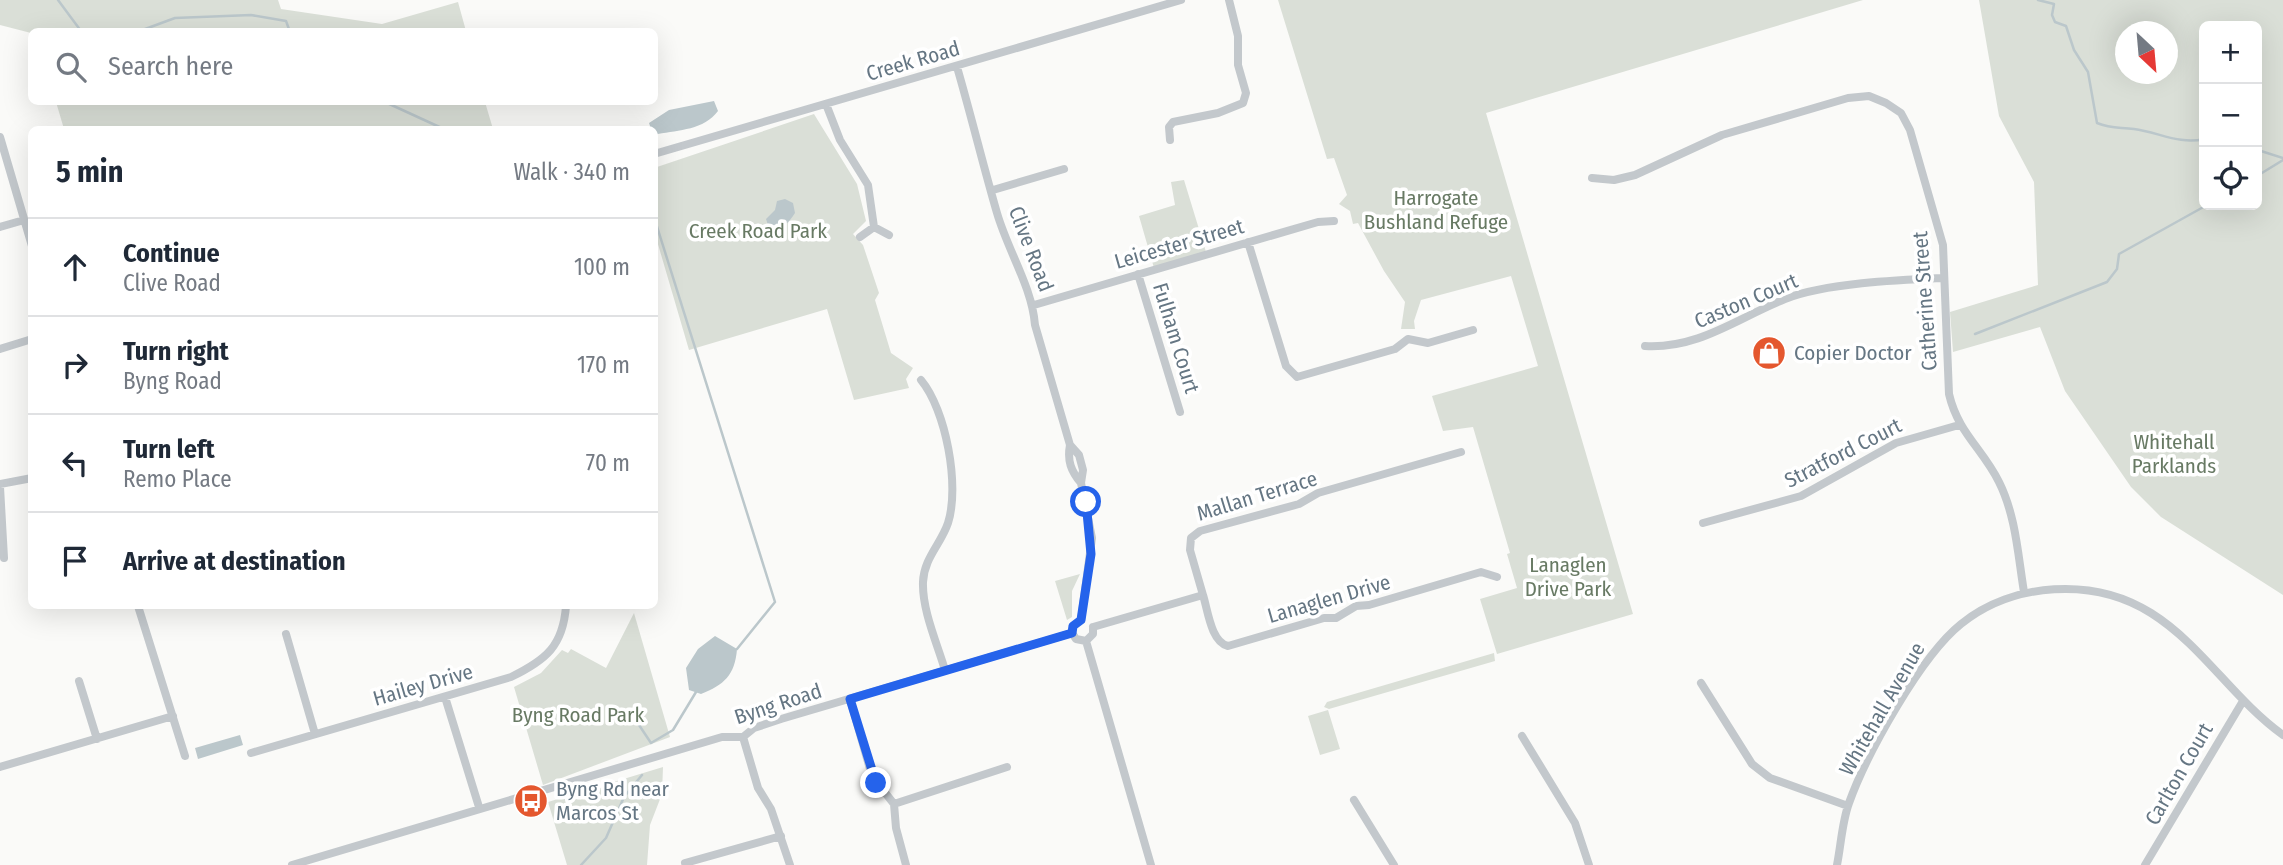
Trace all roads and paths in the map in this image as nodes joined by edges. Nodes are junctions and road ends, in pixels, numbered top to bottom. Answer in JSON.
{"nodes":[{"id":1,"x":1181,"y":0,"type":"edge"},
{"id":2,"x":1229,"y":0,"type":"edge"},
{"id":3,"x":957,"y":67,"type":"junction"},
{"id":4,"x":826,"y":104,"type":"junction"},
{"id":5,"x":0,"y":137,"type":"edge"},
{"id":6,"x":1170,"y":140,"type":"dead end"},
{"id":7,"x":658,"y":153,"type":"edge"},
{"id":8,"x":1064,"y":169,"type":"dead end"},
{"id":9,"x":1592,"y":178,"type":"dead end"},
{"id":10,"x":993,"y":190,"type":"junction"},
{"id":11,"x":23,"y":220,"type":"junction"},
{"id":12,"x":1334,"y":221,"type":"dead end"},
{"id":13,"x":0,"y":227,"type":"edge"},
{"id":14,"x":874,"y":227,"type":"junction"},
{"id":15,"x":28,"y":234,"type":"edge"},
{"id":16,"x":889,"y":235,"type":"dead end"},
{"id":17,"x":860,"y":237,"type":"dead end"},
{"id":18,"x":1248,"y":242,"type":"junction"},
{"id":19,"x":1138,"y":274,"type":"junction"},
{"id":20,"x":1944,"y":278,"type":"junction"},
{"id":21,"x":1034,"y":305,"type":"junction"},
{"id":22,"x":1473,"y":330,"type":"dead end"},
{"id":23,"x":28,"y":340,"type":"edge"},
{"id":24,"x":1645,"y":346,"type":"dead end"},
{"id":25,"x":0,"y":349,"type":"edge"},
{"id":26,"x":921,"y":380,"type":"dead end"},
{"id":27,"x":1180,"y":412,"type":"dead end"},
{"id":28,"x":1959,"y":425,"type":"junction"},
{"id":29,"x":1461,"y":452,"type":"dead end"},
{"id":30,"x":28,"y":479,"type":"edge"},
{"id":31,"x":0,"y":485,"type":"edge"},
{"id":32,"x":1703,"y":523,"type":"dead end"},
{"id":33,"x":4,"y":558,"type":"dead end"},
{"id":34,"x":1497,"y":577,"type":"dead end"},
{"id":35,"x":2024,"y":592,"type":"junction"},
{"id":36,"x":1203,"y":595,"type":"junction"},
{"id":37,"x":139,"y":609,"type":"edge"},
{"id":38,"x":565,"y":609,"type":"edge"},
{"id":39,"x":1081,"y":620,"type":"junction"},
{"id":40,"x":1093,"y":627,"type":"junction"},
{"id":41,"x":1072,"y":633,"type":"junction"},
{"id":42,"x":286,"y":634,"type":"dead end"},
{"id":43,"x":1086,"y":641,"type":"junction"},
{"id":44,"x":945,"y":670,"type":"junction"},
{"id":45,"x":79,"y":681,"type":"dead end"},
{"id":46,"x":1701,"y":683,"type":"dead end"},
{"id":47,"x":445,"y":697,"type":"junction"},
{"id":48,"x":850,"y":699,"type":"junction"},
{"id":49,"x":2243,"y":701,"type":"junction"},
{"id":50,"x":173,"y":716,"type":"junction"},
{"id":51,"x":315,"y":734,"type":"junction"},
{"id":52,"x":2283,"y":735,"type":"edge"},
{"id":53,"x":1522,"y":736,"type":"dead end"},
{"id":54,"x":743,"y":737,"type":"junction"},
{"id":55,"x":97,"y":738,"type":"junction"},
{"id":56,"x":251,"y":753,"type":"dead end"},
{"id":57,"x":185,"y":757,"type":"dead end"},
{"id":58,"x":0,"y":767,"type":"edge"},
{"id":59,"x":1007,"y":767,"type":"dead end"},
{"id":60,"x":1353,"y":800,"type":"dead end"},
{"id":61,"x":894,"y":804,"type":"junction"},
{"id":62,"x":1848,"y":806,"type":"junction"},
{"id":63,"x":479,"y":807,"type":"junction"},
{"id":64,"x":781,"y":836,"type":"junction"},
{"id":65,"x":685,"y":863,"type":"dead end"},
{"id":66,"x":292,"y":865,"type":"edge"},
{"id":67,"x":790,"y":865,"type":"edge"},
{"id":68,"x":906,"y":865,"type":"edge"},
{"id":69,"x":1151,"y":865,"type":"edge"},
{"id":70,"x":1394,"y":865,"type":"edge"},
{"id":71,"x":1589,"y":865,"type":"edge"},
{"id":72,"x":1837,"y":865,"type":"edge"},
{"id":73,"x":2145,"y":865,"type":"edge"}],
"edges":[{"from":1,"to":3,"type":"street","name":"Creek Road"},
{"from":2,"to":6,"type":"street"},
{"from":3,"to":4,"type":"street","name":"Creek Road"},
{"from":3,"to":10,"type":"street","name":"Clive Road"},
{"from":4,"to":7,"type":"street","name":"Creek Road"},
{"from":4,"to":14,"type":"street"},
{"from":5,"to":11,"type":"street"},
{"from":8,"to":10,"type":"street"},
{"from":9,"to":20,"type":"street","name":"Catherine Street"},
{"from":10,"to":21,"type":"street","name":"Clive Road"},
{"from":11,"to":13,"type":"street"},
{"from":11,"to":15,"type":"street"},
{"from":12,"to":18,"type":"street","name":"Leicester Street"},
{"from":14,"to":16,"type":"street"},
{"from":14,"to":17,"type":"street"},
{"from":18,"to":19,"type":"street","name":"Leicester Street"},
{"from":18,"to":22,"type":"street"},
{"from":19,"to":21,"type":"street","name":"Leicester Street"},
{"from":19,"to":27,"type":"street","name":"Fulham Court"},
{"from":20,"to":24,"type":"street","name":"Caston Court"},
{"from":20,"to":28,"type":"street","name":"Catherine Street"},
{"from":21,"to":39,"type":"street","name":"Clive Road"},
{"from":23,"to":25,"type":"street"},
{"from":26,"to":44,"type":"street"},
{"from":28,"to":32,"type":"street","name":"Stratford Court"},
{"from":28,"to":35,"type":"street","name":"Catherine Street"},
{"from":29,"to":36,"type":"street","name":"Mallan Terrace"},
{"from":30,"to":31,"type":"street"},
{"from":31,"to":33,"type":"street"},
{"from":34,"to":36,"type":"street","name":"Lanaglen Drive"},
{"from":35,"to":49,"type":"street","name":"Whitehall Avenue"},
{"from":35,"to":62,"type":"street","name":"Whitehall Avenue"},
{"from":36,"to":40,"type":"street"},
{"from":37,"to":50,"type":"street"},
{"from":38,"to":47,"type":"street","name":"Hailey Drive"},
{"from":39,"to":40,"type":"street"},
{"from":39,"to":41,"type":"street"},
{"from":40,"to":43,"type":"street"},
{"from":41,"to":43,"type":"street"},
{"from":41,"to":44,"type":"street","name":"Byng Road"},
{"from":42,"to":51,"type":"street"},
{"from":43,"to":69,"type":"street"},
{"from":44,"to":48,"type":"street","name":"Byng Road"},
{"from":45,"to":55,"type":"street"},
{"from":46,"to":62,"type":"street"},
{"from":47,"to":51,"type":"street","name":"Hailey Drive"},
{"from":47,"to":63,"type":"street"},
{"from":48,"to":54,"type":"street","name":"Byng Road"},
{"from":48,"to":61,"type":"street"},
{"from":49,"to":52,"type":"street","name":"Whitehall Avenue"},
{"from":49,"to":73,"type":"street","name":"Carlton Court"},
{"from":50,"to":55,"type":"street"},
{"from":50,"to":57,"type":"street"},
{"from":51,"to":56,"type":"street","name":"Hailey Drive"},
{"from":53,"to":71,"type":"street"},
{"from":54,"to":63,"type":"street","name":"Byng Road"},
{"from":54,"to":64,"type":"street"},
{"from":55,"to":58,"type":"street"},
{"from":59,"to":61,"type":"street"},
{"from":60,"to":70,"type":"street"},
{"from":61,"to":68,"type":"street"},
{"from":62,"to":72,"type":"street","name":"Whitehall Avenue"},
{"from":63,"to":66,"type":"street","name":"Byng Road"},
{"from":64,"to":65,"type":"street"},
{"from":64,"to":67,"type":"street"}]}
